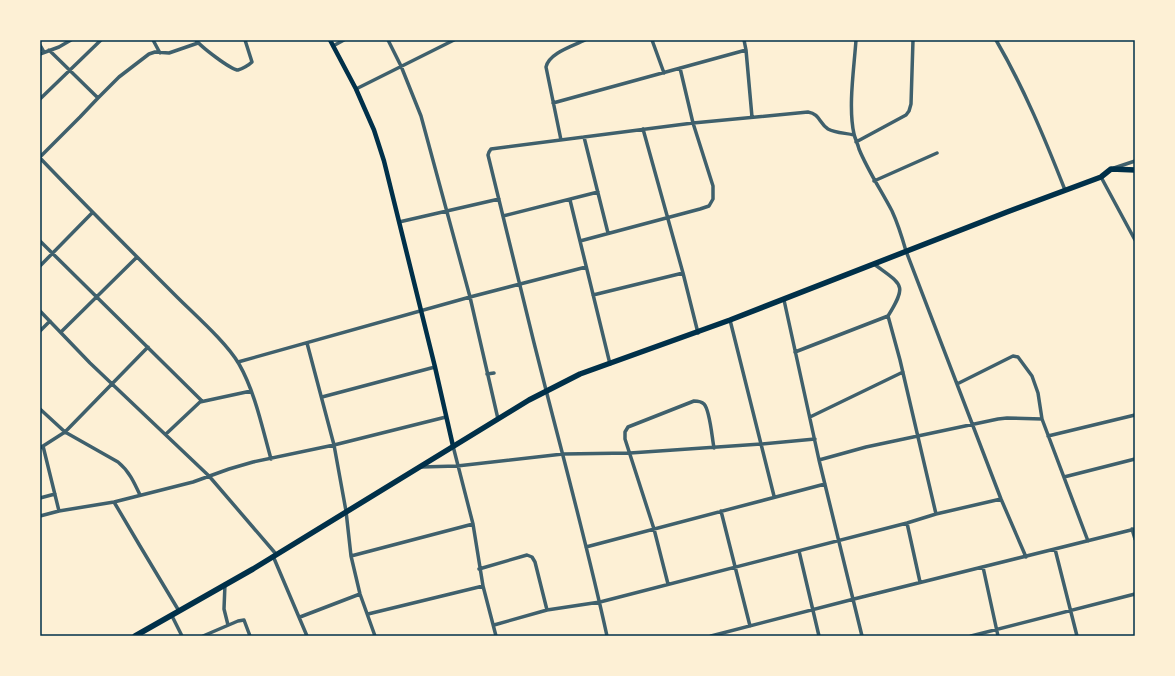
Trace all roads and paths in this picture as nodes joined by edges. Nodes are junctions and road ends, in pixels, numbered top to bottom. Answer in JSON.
{"nodes":[{"id":1,"x":71,"y":40,"type":"edge"},
{"id":2,"x":101,"y":40,"type":"edge"},
{"id":3,"x":153,"y":40,"type":"edge"},
{"id":4,"x":245,"y":40,"type":"edge"},
{"id":5,"x":330,"y":40,"type":"edge"},
{"id":6,"x":344,"y":40,"type":"edge"},
{"id":7,"x":388,"y":40,"type":"edge"},
{"id":8,"x":442,"y":40,"type":"edge"},
{"id":9,"x":454,"y":40,"type":"edge"},
{"id":10,"x":586,"y":40,"type":"edge"},
{"id":11,"x":652,"y":40,"type":"edge"},
{"id":12,"x":744,"y":40,"type":"edge"},
{"id":13,"x":856,"y":40,"type":"edge"},
{"id":14,"x":913,"y":40,"type":"edge"},
{"id":15,"x":996,"y":40,"type":"edge"},
{"id":16,"x":197,"y":41,"type":"edge"},
{"id":17,"x":445,"y":44,"type":"junction"},
{"id":18,"x":40,"y":45,"type":"edge"},
{"id":19,"x":333,"y":46,"type":"junction"},
{"id":20,"x":49,"y":50,"type":"junction"},
{"id":21,"x":746,"y":50,"type":"junction"},
{"id":22,"x":42,"y":53,"type":"edge"},
{"id":23,"x":160,"y":53,"type":"junction"},
{"id":24,"x":401,"y":66,"type":"junction"},
{"id":25,"x":680,"y":68,"type":"junction"},
{"id":26,"x":69,"y":71,"type":"junction"},
{"id":27,"x":664,"y":73,"type":"junction"},
{"id":28,"x":356,"y":89,"type":"junction"},
{"id":29,"x":98,"y":98,"type":"junction"},
{"id":30,"x":40,"y":100,"type":"edge"},
{"id":31,"x":553,"y":103,"type":"junction"},
{"id":32,"x":752,"y":117,"type":"junction"},
{"id":33,"x":693,"y":123,"type":"junction"},
{"id":34,"x":643,"y":129,"type":"junction"},
{"id":35,"x":854,"y":135,"type":"junction"},
{"id":36,"x":584,"y":137,"type":"junction"},
{"id":37,"x":562,"y":140,"type":"junction"},
{"id":38,"x":856,"y":142,"type":"junction"},
{"id":39,"x":937,"y":154,"type":"dead end"},
{"id":40,"x":40,"y":157,"type":"edge"},
{"id":41,"x":1135,"y":161,"type":"edge"},
{"id":42,"x":1111,"y":169,"type":"junction"},
{"id":43,"x":1135,"y":170,"type":"edge"},
{"id":44,"x":1101,"y":177,"type":"junction"},
{"id":45,"x":874,"y":181,"type":"junction"},
{"id":46,"x":1065,"y":190,"type":"junction"},
{"id":47,"x":598,"y":192,"type":"junction"},
{"id":48,"x":499,"y":199,"type":"junction"},
{"id":49,"x":570,"y":200,"type":"junction"},
{"id":50,"x":447,"y":212,"type":"junction"},
{"id":51,"x":92,"y":213,"type":"junction"},
{"id":52,"x":503,"y":216,"type":"junction"},
{"id":53,"x":668,"y":218,"type":"junction"},
{"id":54,"x":399,"y":222,"type":"junction"},
{"id":55,"x":608,"y":233,"type":"junction"},
{"id":56,"x":1135,"y":240,"type":"edge"},
{"id":57,"x":40,"y":241,"type":"edge"},
{"id":58,"x":580,"y":241,"type":"junction"},
{"id":59,"x":906,"y":251,"type":"junction"},
{"id":60,"x":53,"y":253,"type":"junction"},
{"id":61,"x":137,"y":257,"type":"junction"},
{"id":62,"x":874,"y":264,"type":"junction"},
{"id":63,"x":40,"y":266,"type":"edge"},
{"id":64,"x":586,"y":267,"type":"junction"},
{"id":65,"x":683,"y":273,"type":"junction"},
{"id":66,"x":520,"y":285,"type":"junction"},
{"id":67,"x":593,"y":295,"type":"junction"},
{"id":68,"x":97,"y":297,"type":"junction"},
{"id":69,"x":470,"y":297,"type":"junction"},
{"id":70,"x":784,"y":300,"type":"junction"},
{"id":71,"x":40,"y":311,"type":"edge"},
{"id":72,"x":421,"y":312,"type":"junction"},
{"id":73,"x":888,"y":316,"type":"junction"},
{"id":74,"x":730,"y":320,"type":"junction"},
{"id":75,"x":50,"y":321,"type":"junction"},
{"id":76,"x":40,"y":331,"type":"edge"},
{"id":77,"x":61,"y":332,"type":"junction"},
{"id":78,"x":698,"y":333,"type":"junction"},
{"id":79,"x":307,"y":343,"type":"junction"},
{"id":80,"x":148,"y":347,"type":"junction"},
{"id":81,"x":796,"y":352,"type":"junction"},
{"id":82,"x":238,"y":362,"type":"junction"},
{"id":83,"x":610,"y":364,"type":"junction"},
{"id":84,"x":435,"y":367,"type":"junction"},
{"id":85,"x":903,"y":372,"type":"junction"},
{"id":86,"x":494,"y":373,"type":"dead end"},
{"id":87,"x":487,"y":374,"type":"junction"},
{"id":88,"x":112,"y":383,"type":"junction"},
{"id":89,"x":957,"y":384,"type":"junction"},
{"id":90,"x":251,"y":391,"type":"junction"},
{"id":91,"x":546,"y":391,"type":"junction"},
{"id":92,"x":322,"y":397,"type":"junction"},
{"id":93,"x":202,"y":400,"type":"junction"},
{"id":94,"x":40,"y":409,"type":"edge"},
{"id":95,"x":1135,"y":415,"type":"edge"},
{"id":96,"x":446,"y":417,"type":"junction"},
{"id":97,"x":810,"y":417,"type":"junction"},
{"id":98,"x":498,"y":419,"type":"junction"},
{"id":99,"x":1042,"y":419,"type":"junction"},
{"id":100,"x":973,"y":425,"type":"junction"},
{"id":101,"x":65,"y":432,"type":"junction"},
{"id":102,"x":166,"y":434,"type":"junction"},
{"id":103,"x":1048,"y":436,"type":"junction"},
{"id":104,"x":917,"y":437,"type":"junction"},
{"id":105,"x":815,"y":439,"type":"junction"},
{"id":106,"x":761,"y":444,"type":"junction"},
{"id":107,"x":334,"y":445,"type":"junction"},
{"id":108,"x":453,"y":446,"type":"junction"},
{"id":109,"x":42,"y":447,"type":"edge"},
{"id":110,"x":714,"y":448,"type":"junction"},
{"id":111,"x":630,"y":453,"type":"junction"},
{"id":112,"x":563,"y":454,"type":"junction"},
{"id":113,"x":271,"y":459,"type":"junction"},
{"id":114,"x":1135,"y":459,"type":"edge"},
{"id":115,"x":819,"y":460,"type":"junction"},
{"id":116,"x":457,"y":466,"type":"junction"},
{"id":117,"x":418,"y":467,"type":"junction"},
{"id":118,"x":209,"y":476,"type":"junction"},
{"id":119,"x":1064,"y":477,"type":"junction"},
{"id":120,"x":825,"y":484,"type":"junction"},
{"id":121,"x":55,"y":494,"type":"junction"},
{"id":122,"x":140,"y":495,"type":"junction"},
{"id":123,"x":774,"y":496,"type":"junction"},
{"id":124,"x":40,"y":498,"type":"edge"},
{"id":125,"x":1002,"y":499,"type":"junction"},
{"id":126,"x":114,"y":502,"type":"junction"},
{"id":127,"x":721,"y":510,"type":"junction"},
{"id":128,"x":59,"y":511,"type":"junction"},
{"id":129,"x":346,"y":511,"type":"junction"},
{"id":130,"x":936,"y":514,"type":"junction"},
{"id":131,"x":40,"y":516,"type":"edge"},
{"id":132,"x":907,"y":523,"type":"junction"},
{"id":133,"x":473,"y":524,"type":"junction"},
{"id":134,"x":654,"y":529,"type":"junction"},
{"id":135,"x":1134,"y":529,"type":"edge"},
{"id":136,"x":1135,"y":539,"type":"edge"},
{"id":137,"x":839,"y":540,"type":"junction"},
{"id":138,"x":1088,"y":541,"type":"junction"},
{"id":139,"x":586,"y":547,"type":"junction"},
{"id":140,"x":1055,"y":549,"type":"junction"},
{"id":141,"x":798,"y":550,"type":"junction"},
{"id":142,"x":274,"y":555,"type":"junction"},
{"id":143,"x":351,"y":556,"type":"junction"},
{"id":144,"x":1026,"y":557,"type":"junction"},
{"id":145,"x":736,"y":567,"type":"junction"},
{"id":146,"x":983,"y":567,"type":"junction"},
{"id":147,"x":480,"y":569,"type":"junction"},
{"id":148,"x":920,"y":582,"type":"junction"},
{"id":149,"x":225,"y":584,"type":"junction"},
{"id":150,"x":668,"y":584,"type":"junction"},
{"id":151,"x":483,"y":586,"type":"junction"},
{"id":152,"x":360,"y":594,"type":"junction"},
{"id":153,"x":1135,"y":594,"type":"edge"},
{"id":154,"x":854,"y":598,"type":"junction"},
{"id":155,"x":600,"y":602,"type":"junction"},
{"id":156,"x":813,"y":609,"type":"junction"},
{"id":157,"x":547,"y":610,"type":"junction"},
{"id":158,"x":1070,"y":610,"type":"junction"},
{"id":159,"x":180,"y":612,"type":"junction"},
{"id":160,"x":368,"y":614,"type":"junction"},
{"id":161,"x":172,"y":616,"type":"junction"},
{"id":162,"x":300,"y":617,"type":"junction"},
{"id":163,"x":228,"y":625,"type":"junction"},
{"id":164,"x":494,"y":625,"type":"junction"},
{"id":165,"x":750,"y":626,"type":"junction"},
{"id":166,"x":996,"y":630,"type":"junction"},
{"id":167,"x":135,"y":636,"type":"edge"},
{"id":168,"x":182,"y":636,"type":"edge"},
{"id":169,"x":203,"y":636,"type":"edge"},
{"id":170,"x":250,"y":636,"type":"edge"},
{"id":171,"x":307,"y":636,"type":"edge"},
{"id":172,"x":375,"y":636,"type":"edge"},
{"id":173,"x":496,"y":636,"type":"edge"},
{"id":174,"x":607,"y":636,"type":"edge"},
{"id":175,"x":711,"y":636,"type":"edge"},
{"id":176,"x":820,"y":636,"type":"edge"},
{"id":177,"x":862,"y":636,"type":"edge"},
{"id":178,"x":971,"y":636,"type":"edge"},
{"id":179,"x":998,"y":636,"type":"edge"},
{"id":180,"x":1077,"y":636,"type":"edge"}],
"edges":[{"from":1,"to":20,"type":"street"},
{"from":2,"to":26,"type":"street"},
{"from":3,"to":23,"type":"street"},
{"from":4,"to":16,"type":"street"},
{"from":5,"to":19,"type":"main road"},
{"from":6,"to":19,"type":"street"},
{"from":7,"to":24,"type":"street"},
{"from":8,"to":17,"type":"street"},
{"from":9,"to":17,"type":"street"},
{"from":10,"to":31,"type":"street"},
{"from":11,"to":27,"type":"street"},
{"from":12,"to":21,"type":"street"},
{"from":13,"to":35,"type":"street"},
{"from":14,"to":38,"type":"street"},
{"from":15,"to":46,"type":"street"},
{"from":16,"to":23,"type":"street"},
{"from":17,"to":24,"type":"street"},
{"from":18,"to":22,"type":"street"},
{"from":19,"to":28,"type":"main road"},
{"from":20,"to":22,"type":"street"},
{"from":20,"to":26,"type":"street"},
{"from":21,"to":25,"type":"street"},
{"from":21,"to":32,"type":"street"},
{"from":23,"to":29,"type":"street"},
{"from":24,"to":28,"type":"street"},
{"from":24,"to":50,"type":"street"},
{"from":25,"to":27,"type":"street"},
{"from":25,"to":33,"type":"street"},
{"from":26,"to":29,"type":"street"},
{"from":26,"to":30,"type":"street"},
{"from":27,"to":31,"type":"street"},
{"from":28,"to":54,"type":"main road"},
{"from":29,"to":40,"type":"street"},
{"from":31,"to":37,"type":"street"},
{"from":32,"to":33,"type":"street"},
{"from":32,"to":35,"type":"street"},
{"from":33,"to":34,"type":"street"},
{"from":33,"to":53,"type":"street"},
{"from":34,"to":36,"type":"street"},
{"from":34,"to":53,"type":"street"},
{"from":35,"to":38,"type":"street"},
{"from":36,"to":37,"type":"street"},
{"from":36,"to":47,"type":"street"},
{"from":37,"to":48,"type":"street"},
{"from":38,"to":45,"type":"street"},
{"from":39,"to":45,"type":"street"},
{"from":40,"to":51,"type":"street"},
{"from":41,"to":42,"type":"street"},
{"from":42,"to":43,"type":"highway"},
{"from":42,"to":44,"type":"highway"},
{"from":44,"to":46,"type":"highway"},
{"from":44,"to":56,"type":"street"},
{"from":45,"to":59,"type":"street"},
{"from":46,"to":59,"type":"highway"},
{"from":47,"to":49,"type":"street"},
{"from":47,"to":55,"type":"street"},
{"from":48,"to":50,"type":"street"},
{"from":48,"to":52,"type":"street"},
{"from":49,"to":52,"type":"street"},
{"from":49,"to":58,"type":"street"},
{"from":50,"to":54,"type":"street"},
{"from":50,"to":69,"type":"street"},
{"from":51,"to":60,"type":"street"},
{"from":51,"to":61,"type":"street"},
{"from":52,"to":66,"type":"street"},
{"from":53,"to":55,"type":"street"},
{"from":53,"to":65,"type":"street"},
{"from":54,"to":72,"type":"main road"},
{"from":55,"to":58,"type":"street"},
{"from":57,"to":60,"type":"street"},
{"from":58,"to":64,"type":"street"},
{"from":59,"to":62,"type":"highway"},
{"from":59,"to":89,"type":"street"},
{"from":60,"to":63,"type":"street"},
{"from":60,"to":68,"type":"street"},
{"from":61,"to":68,"type":"street"},
{"from":61,"to":82,"type":"street"},
{"from":62,"to":70,"type":"highway"},
{"from":62,"to":73,"type":"street"},
{"from":64,"to":66,"type":"street"},
{"from":64,"to":67,"type":"street"},
{"from":65,"to":67,"type":"street"},
{"from":65,"to":78,"type":"street"},
{"from":66,"to":69,"type":"street"},
{"from":66,"to":91,"type":"street"},
{"from":67,"to":83,"type":"street"},
{"from":68,"to":77,"type":"street"},
{"from":68,"to":80,"type":"street"},
{"from":69,"to":72,"type":"street"},
{"from":69,"to":87,"type":"street"},
{"from":70,"to":74,"type":"highway"},
{"from":70,"to":81,"type":"street"},
{"from":71,"to":75,"type":"street"},
{"from":72,"to":79,"type":"street"},
{"from":72,"to":84,"type":"main road"},
{"from":73,"to":81,"type":"street"},
{"from":73,"to":85,"type":"street"},
{"from":74,"to":78,"type":"highway"},
{"from":74,"to":106,"type":"street"},
{"from":75,"to":76,"type":"street"},
{"from":75,"to":77,"type":"street"},
{"from":77,"to":88,"type":"street"},
{"from":78,"to":83,"type":"highway"},
{"from":79,"to":82,"type":"street"},
{"from":79,"to":92,"type":"street"},
{"from":80,"to":88,"type":"street"},
{"from":80,"to":93,"type":"street"},
{"from":81,"to":97,"type":"street"},
{"from":82,"to":90,"type":"street"},
{"from":83,"to":91,"type":"highway"},
{"from":84,"to":92,"type":"street"},
{"from":84,"to":96,"type":"main road"},
{"from":85,"to":97,"type":"street"},
{"from":85,"to":104,"type":"street"},
{"from":86,"to":87,"type":"street"},
{"from":87,"to":98,"type":"street"},
{"from":88,"to":101,"type":"street"},
{"from":88,"to":102,"type":"street"},
{"from":89,"to":99,"type":"street"},
{"from":89,"to":100,"type":"street"},
{"from":90,"to":93,"type":"street"},
{"from":90,"to":113,"type":"street"},
{"from":91,"to":98,"type":"highway"},
{"from":91,"to":112,"type":"street"},
{"from":92,"to":107,"type":"street"},
{"from":93,"to":102,"type":"street"},
{"from":94,"to":101,"type":"street"},
{"from":95,"to":103,"type":"street"},
{"from":96,"to":107,"type":"street"},
{"from":96,"to":108,"type":"main road"},
{"from":97,"to":105,"type":"street"},
{"from":98,"to":108,"type":"highway"},
{"from":99,"to":100,"type":"street"},
{"from":99,"to":103,"type":"street"},
{"from":100,"to":104,"type":"street"},
{"from":100,"to":125,"type":"street"},
{"from":101,"to":109,"type":"street"},
{"from":101,"to":122,"type":"street"},
{"from":102,"to":118,"type":"street"},
{"from":103,"to":119,"type":"street"},
{"from":104,"to":115,"type":"street"},
{"from":104,"to":130,"type":"street"},
{"from":105,"to":106,"type":"street"},
{"from":105,"to":115,"type":"street"},
{"from":106,"to":110,"type":"street"},
{"from":106,"to":123,"type":"street"},
{"from":107,"to":113,"type":"street"},
{"from":107,"to":129,"type":"street"},
{"from":108,"to":116,"type":"street"},
{"from":108,"to":117,"type":"highway"},
{"from":109,"to":121,"type":"street"},
{"from":110,"to":111,"type":"street"},
{"from":110,"to":111,"type":"street"},
{"from":111,"to":112,"type":"street"},
{"from":111,"to":134,"type":"street"},
{"from":112,"to":116,"type":"street"},
{"from":112,"to":139,"type":"street"},
{"from":113,"to":118,"type":"street"},
{"from":114,"to":119,"type":"street"},
{"from":115,"to":120,"type":"street"},
{"from":116,"to":117,"type":"street"},
{"from":116,"to":133,"type":"street"},
{"from":117,"to":129,"type":"highway"},
{"from":118,"to":122,"type":"street"},
{"from":118,"to":142,"type":"street"},
{"from":119,"to":138,"type":"street"},
{"from":120,"to":123,"type":"street"},
{"from":120,"to":137,"type":"street"},
{"from":121,"to":124,"type":"street"},
{"from":121,"to":128,"type":"street"},
{"from":122,"to":126,"type":"street"},
{"from":123,"to":127,"type":"street"},
{"from":125,"to":130,"type":"street"},
{"from":125,"to":144,"type":"street"},
{"from":126,"to":128,"type":"street"},
{"from":126,"to":159,"type":"street"},
{"from":127,"to":134,"type":"street"},
{"from":127,"to":145,"type":"street"},
{"from":128,"to":131,"type":"street"},
{"from":129,"to":142,"type":"highway"},
{"from":129,"to":143,"type":"street"},
{"from":130,"to":132,"type":"street"},
{"from":132,"to":137,"type":"street"},
{"from":132,"to":148,"type":"street"},
{"from":133,"to":143,"type":"street"},
{"from":133,"to":147,"type":"street"},
{"from":134,"to":139,"type":"street"},
{"from":134,"to":150,"type":"street"},
{"from":135,"to":136,"type":"street"},
{"from":135,"to":138,"type":"street"},
{"from":137,"to":141,"type":"street"},
{"from":137,"to":154,"type":"street"},
{"from":138,"to":140,"type":"street"},
{"from":139,"to":155,"type":"street"},
{"from":140,"to":144,"type":"street"},
{"from":140,"to":158,"type":"street"},
{"from":141,"to":145,"type":"street"},
{"from":141,"to":156,"type":"street"},
{"from":142,"to":149,"type":"highway"},
{"from":142,"to":162,"type":"street"},
{"from":143,"to":152,"type":"street"},
{"from":144,"to":146,"type":"street"},
{"from":145,"to":150,"type":"street"},
{"from":145,"to":165,"type":"street"},
{"from":146,"to":148,"type":"street"},
{"from":146,"to":166,"type":"street"},
{"from":147,"to":151,"type":"street"},
{"from":147,"to":157,"type":"street"},
{"from":148,"to":154,"type":"street"},
{"from":149,"to":159,"type":"highway"},
{"from":149,"to":163,"type":"street"},
{"from":150,"to":155,"type":"street"},
{"from":151,"to":160,"type":"street"},
{"from":151,"to":164,"type":"street"},
{"from":152,"to":160,"type":"street"},
{"from":152,"to":162,"type":"street"},
{"from":153,"to":158,"type":"street"},
{"from":154,"to":156,"type":"street"},
{"from":154,"to":177,"type":"street"},
{"from":155,"to":157,"type":"street"},
{"from":155,"to":174,"type":"street"},
{"from":156,"to":165,"type":"street"},
{"from":156,"to":176,"type":"street"},
{"from":157,"to":164,"type":"street"},
{"from":158,"to":166,"type":"street"},
{"from":158,"to":180,"type":"street"},
{"from":159,"to":161,"type":"highway"},
{"from":160,"to":172,"type":"street"},
{"from":161,"to":167,"type":"highway"},
{"from":161,"to":168,"type":"street"},
{"from":162,"to":171,"type":"street"},
{"from":163,"to":169,"type":"street"},
{"from":163,"to":170,"type":"street"},
{"from":164,"to":173,"type":"street"},
{"from":165,"to":175,"type":"street"},
{"from":166,"to":178,"type":"street"},
{"from":166,"to":179,"type":"street"}]}
